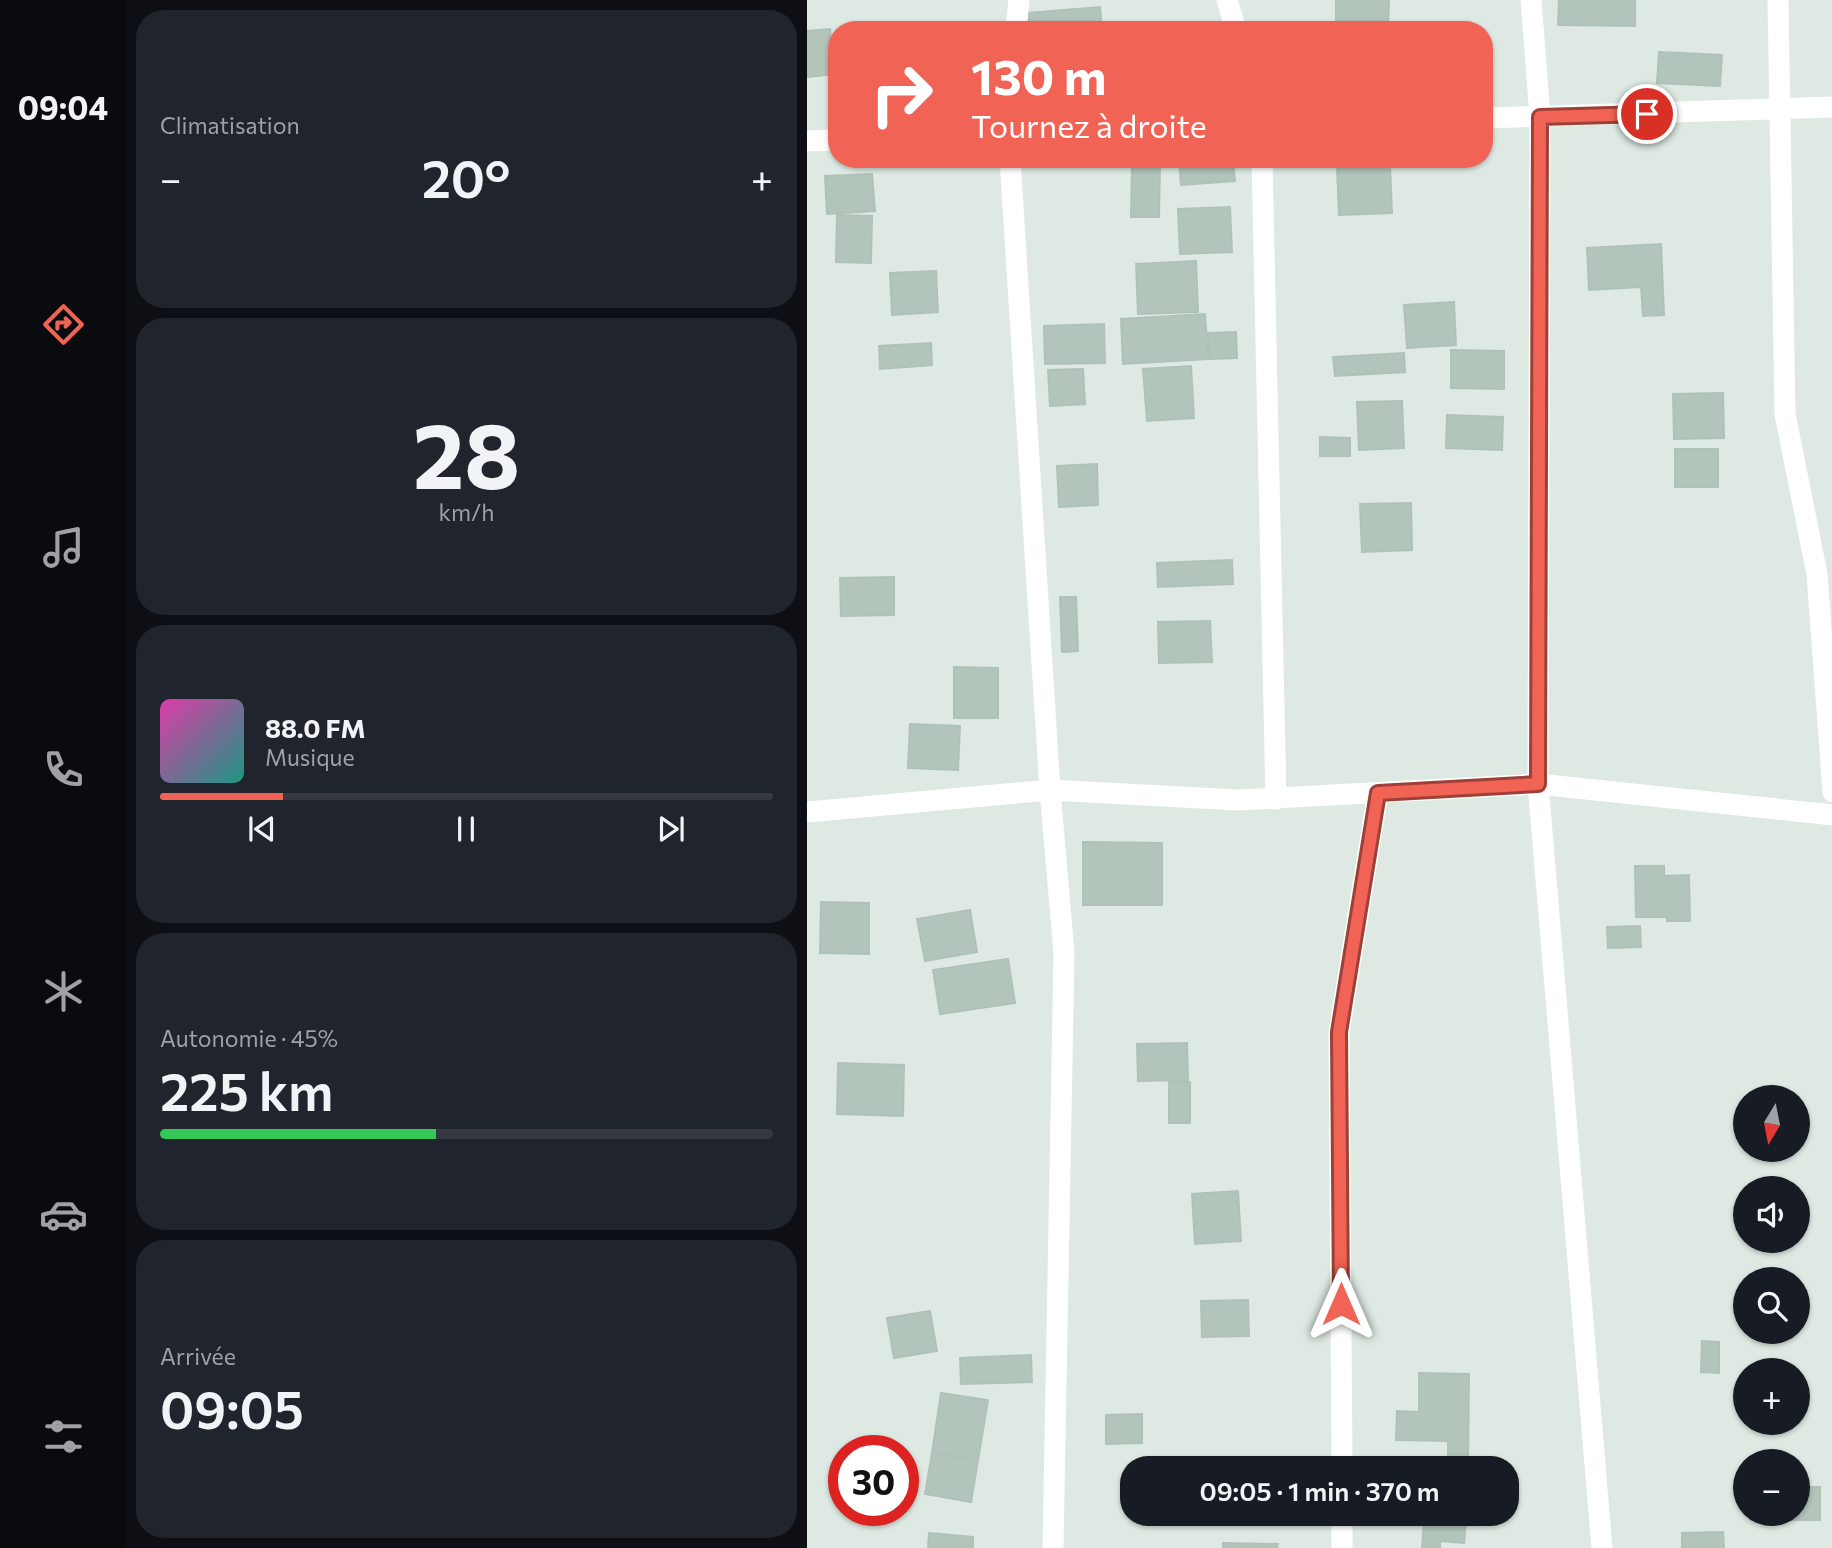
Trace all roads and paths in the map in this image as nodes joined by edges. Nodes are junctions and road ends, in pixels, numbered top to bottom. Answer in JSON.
{"nodes":[{"id":1,"x":1019,"y":0,"type":"edge"},
{"id":2,"x":1227,"y":0,"type":"edge"},
{"id":3,"x":1531,"y":0,"type":"edge"},
{"id":4,"x":1778,"y":0,"type":"edge"},
{"id":5,"x":1017,"y":21,"type":"edge"},
{"id":6,"x":1233,"y":21,"type":"edge"},
{"id":7,"x":1832,"y":107,"type":"edge"},
{"id":8,"x":1781,"y":110,"type":"junction"},
{"id":9,"x":1540,"y":117,"type":"junction"},
{"id":10,"x":1493,"y":118,"type":"edge"},
{"id":11,"x":828,"y":140,"type":"edge"},
{"id":12,"x":807,"y":141,"type":"edge"},
{"id":13,"x":1011,"y":168,"type":"edge"},
{"id":14,"x":1262,"y":168,"type":"edge"},
{"id":15,"x":1538,"y":784,"type":"junction"},
{"id":16,"x":1050,"y":790,"type":"junction"},
{"id":17,"x":1832,"y":792,"type":"edge"},
{"id":18,"x":1378,"y":793,"type":"junction"},
{"id":19,"x":1276,"y":799,"type":"junction"},
{"id":20,"x":807,"y":813,"type":"edge"},
{"id":21,"x":1832,"y":816,"type":"edge"},
{"id":22,"x":1342,"y":1456,"type":"edge"},
{"id":23,"x":1342,"y":1526,"type":"edge"},
{"id":24,"x":1053,"y":1548,"type":"edge"},
{"id":25,"x":1342,"y":1548,"type":"edge"},
{"id":26,"x":1602,"y":1548,"type":"edge"}],
"edges":[{"from":1,"to":5,"type":"street"},
{"from":2,"to":6,"type":"street"},
{"from":3,"to":9,"type":"street"},
{"from":4,"to":8,"type":"street"},
{"from":7,"to":8,"type":"street"},
{"from":8,"to":9,"type":"street"},
{"from":8,"to":17,"type":"street"},
{"from":9,"to":10,"type":"street"},
{"from":9,"to":15,"type":"street"},
{"from":11,"to":12,"type":"street"},
{"from":13,"to":16,"type":"street"},
{"from":14,"to":19,"type":"street"},
{"from":15,"to":18,"type":"street"},
{"from":15,"to":21,"type":"street"},
{"from":15,"to":26,"type":"street"},
{"from":16,"to":19,"type":"street"},
{"from":16,"to":20,"type":"street"},
{"from":16,"to":24,"type":"street"},
{"from":18,"to":19,"type":"street"},
{"from":18,"to":22,"type":"street"},
{"from":23,"to":25,"type":"street"}]}
